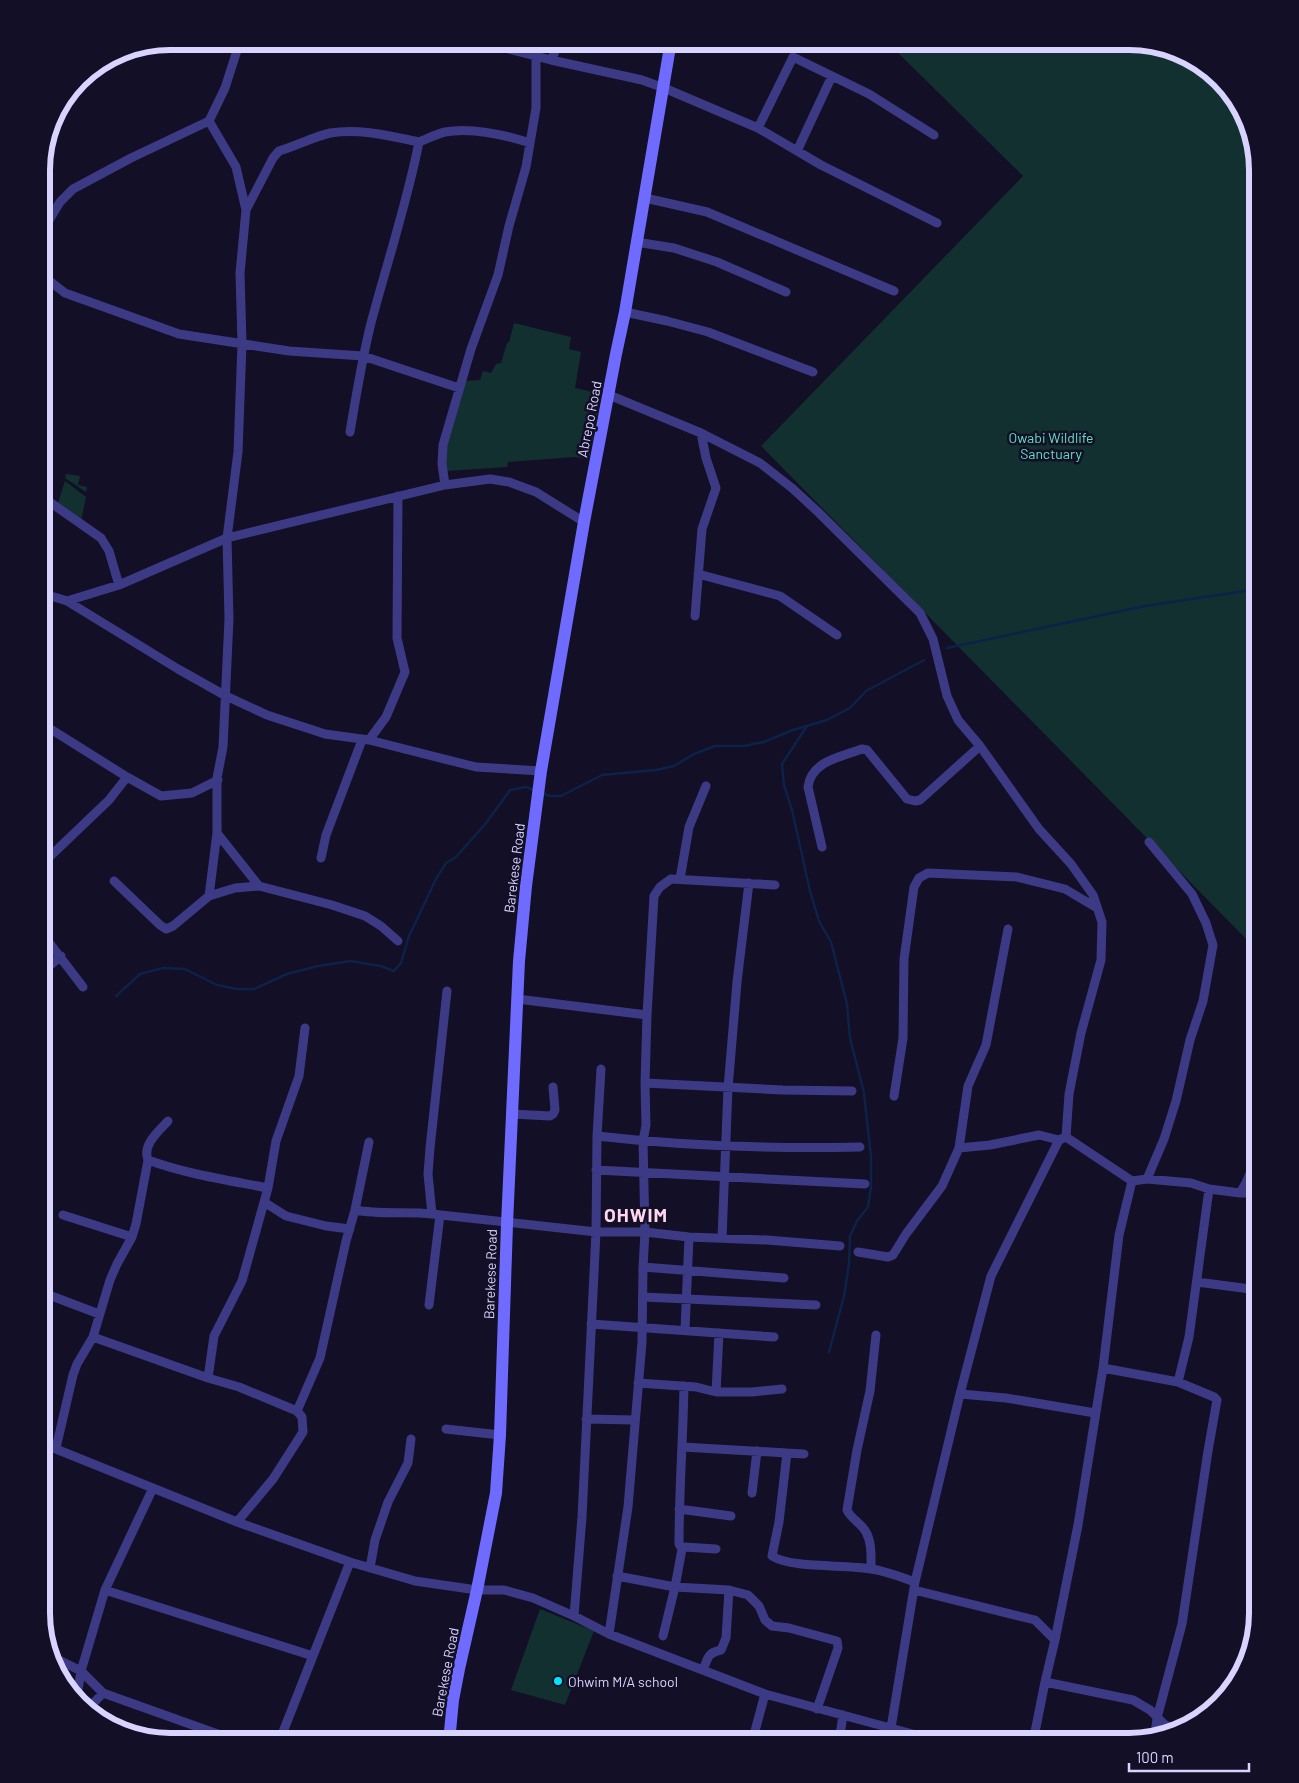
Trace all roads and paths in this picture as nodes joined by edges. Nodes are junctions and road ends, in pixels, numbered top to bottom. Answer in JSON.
{"nodes":[{"id":1,"x":237,"y":50,"type":"edge"},
{"id":2,"x":513,"y":50,"type":"edge"},
{"id":3,"x":556,"y":50,"type":"edge"},
{"id":4,"x":670,"y":50,"type":"edge"},
{"id":5,"x":536,"y":56,"type":"junction"},
{"id":6,"x":551,"y":60,"type":"junction"},
{"id":7,"x":832,"y":76,"type":"junction"},
{"id":8,"x":664,"y":88,"type":"junction"},
{"id":9,"x":209,"y":121,"type":"junction"},
{"id":10,"x":758,"y":128,"type":"junction"},
{"id":11,"x":934,"y":135,"type":"dead end"},
{"id":12,"x":419,"y":142,"type":"junction"},
{"id":13,"x":530,"y":143,"type":"junction"},
{"id":14,"x":798,"y":151,"type":"junction"},
{"id":15,"x":644,"y":198,"type":"junction"},
{"id":16,"x":246,"y":210,"type":"junction"},
{"id":17,"x":50,"y":219,"type":"edge"},
{"id":18,"x":937,"y":223,"type":"dead end"},
{"id":19,"x":636,"y":242,"type":"junction"},
{"id":20,"x":50,"y":281,"type":"edge"},
{"id":21,"x":894,"y":291,"type":"dead end"},
{"id":22,"x":786,"y":292,"type":"dead end"},
{"id":23,"x":625,"y":312,"type":"junction"},
{"id":24,"x":242,"y":344,"type":"junction"},
{"id":25,"x":363,"y":356,"type":"junction"},
{"id":26,"x":813,"y":372,"type":"dead end"},
{"id":27,"x":459,"y":388,"type":"junction"},
{"id":28,"x":609,"y":395,"type":"junction"},
{"id":29,"x":350,"y":432,"type":"dead end"},
{"id":30,"x":701,"y":433,"type":"junction"},
{"id":31,"x":445,"y":485,"type":"junction"},
{"id":32,"x":398,"y":496,"type":"junction"},
{"id":33,"x":50,"y":502,"type":"edge"},
{"id":34,"x":584,"y":522,"type":"junction"},
{"id":35,"x":227,"y":538,"type":"junction"},
{"id":36,"x":698,"y":574,"type":"junction"},
{"id":37,"x":119,"y":585,"type":"junction"},
{"id":38,"x":51,"y":596,"type":"edge"},
{"id":39,"x":67,"y":601,"type":"junction"},
{"id":40,"x":695,"y":616,"type":"dead end"},
{"id":41,"x":836,"y":635,"type":"dead end"},
{"id":42,"x":226,"y":696,"type":"junction"},
{"id":43,"x":50,"y":729,"type":"edge"},
{"id":44,"x":366,"y":740,"type":"junction"},
{"id":45,"x":980,"y":746,"type":"junction"},
{"id":46,"x":540,"y":771,"type":"junction"},
{"id":47,"x":126,"y":776,"type":"junction"},
{"id":48,"x":218,"y":780,"type":"junction"},
{"id":49,"x":706,"y":786,"type":"dead end"},
{"id":50,"x":537,"y":803,"type":"joint"},
{"id":51,"x":217,"y":833,"type":"junction"},
{"id":52,"x":1149,"y":842,"type":"dead end"},
{"id":53,"x":822,"y":848,"type":"dead end"},
{"id":54,"x":50,"y":856,"type":"edge"},
{"id":55,"x":320,"y":858,"type":"dead end"},
{"id":56,"x":680,"y":880,"type":"junction"},
{"id":57,"x":114,"y":881,"type":"dead end"},
{"id":58,"x":749,"y":883,"type":"junction"},
{"id":59,"x":775,"y":885,"type":"dead end"},
{"id":60,"x":259,"y":886,"type":"junction"},
{"id":61,"x":209,"y":896,"type":"junction"},
{"id":62,"x":1097,"y":908,"type":"junction"},
{"id":63,"x":1008,"y":930,"type":"dead end"},
{"id":64,"x":398,"y":941,"type":"dead end"},
{"id":65,"x":50,"y":943,"type":"edge"},
{"id":66,"x":60,"y":956,"type":"junction"},
{"id":67,"x":50,"y":965,"type":"edge"},
{"id":68,"x":83,"y":987,"type":"dead end"},
{"id":69,"x":447,"y":991,"type":"dead end"},
{"id":70,"x":517,"y":999,"type":"junction"},
{"id":71,"x":647,"y":1016,"type":"junction"},
{"id":72,"x":306,"y":1028,"type":"dead end"},
{"id":73,"x":601,"y":1069,"type":"dead end"},
{"id":74,"x":645,"y":1083,"type":"junction"},
{"id":75,"x":553,"y":1088,"type":"dead end"},
{"id":76,"x":728,"y":1088,"type":"junction"},
{"id":77,"x":852,"y":1091,"type":"dead end"},
{"id":78,"x":894,"y":1096,"type":"dead end"},
{"id":79,"x":512,"y":1114,"type":"junction"},
{"id":80,"x":168,"y":1121,"type":"dead end"},
{"id":81,"x":597,"y":1136,"type":"junction"},
{"id":82,"x":1062,"y":1138,"type":"junction"},
{"id":83,"x":643,"y":1141,"type":"junction"},
{"id":84,"x":369,"y":1142,"type":"dead end"},
{"id":85,"x":725,"y":1145,"type":"junction"},
{"id":86,"x":860,"y":1148,"type":"dead end"},
{"id":87,"x":959,"y":1148,"type":"junction"},
{"id":88,"x":148,"y":1160,"type":"junction"},
{"id":89,"x":596,"y":1170,"type":"junction"},
{"id":90,"x":644,"y":1174,"type":"junction"},
{"id":91,"x":725,"y":1177,"type":"junction"},
{"id":92,"x":1249,"y":1177,"type":"edge"},
{"id":93,"x":1147,"y":1179,"type":"junction"},
{"id":94,"x":1132,"y":1181,"type":"junction"},
{"id":95,"x":865,"y":1184,"type":"dead end"},
{"id":96,"x":268,"y":1188,"type":"junction"},
{"id":97,"x":1209,"y":1189,"type":"junction"},
{"id":98,"x":1240,"y":1193,"type":"junction"},
{"id":99,"x":1249,"y":1193,"type":"edge"},
{"id":100,"x":264,"y":1202,"type":"junction"},
{"id":101,"x":355,"y":1210,"type":"junction"},
{"id":102,"x":64,"y":1215,"type":"dead end"},
{"id":103,"x":436,"y":1215,"type":"junction"},
{"id":104,"x":507,"y":1224,"type":"junction"},
{"id":105,"x":350,"y":1229,"type":"junction"},
{"id":106,"x":596,"y":1232,"type":"junction"},
{"id":107,"x":646,"y":1232,"type":"junction"},
{"id":108,"x":132,"y":1237,"type":"junction"},
{"id":109,"x":690,"y":1237,"type":"junction"},
{"id":110,"x":722,"y":1238,"type":"junction"},
{"id":111,"x":840,"y":1246,"type":"dead end"},
{"id":112,"x":858,"y":1252,"type":"dead end"},
{"id":113,"x":643,"y":1267,"type":"junction"},
{"id":114,"x":687,"y":1270,"type":"junction"},
{"id":115,"x":784,"y":1278,"type":"dead end"},
{"id":116,"x":1197,"y":1282,"type":"junction"},
{"id":117,"x":1249,"y":1289,"type":"edge"},
{"id":118,"x":50,"y":1295,"type":"edge"},
{"id":119,"x":643,"y":1297,"type":"junction"},
{"id":120,"x":687,"y":1299,"type":"junction"},
{"id":121,"x":429,"y":1304,"type":"dead end"},
{"id":122,"x":816,"y":1305,"type":"dead end"},
{"id":123,"x":99,"y":1314,"type":"junction"},
{"id":124,"x":590,"y":1324,"type":"junction"},
{"id":125,"x":642,"y":1328,"type":"junction"},
{"id":126,"x":685,"y":1330,"type":"junction"},
{"id":127,"x":719,"y":1333,"type":"junction"},
{"id":128,"x":876,"y":1336,"type":"dead end"},
{"id":129,"x":93,"y":1337,"type":"junction"},
{"id":130,"x":774,"y":1337,"type":"dead end"},
{"id":131,"x":1103,"y":1368,"type":"junction"},
{"id":132,"x":208,"y":1378,"type":"junction"},
{"id":133,"x":1178,"y":1382,"type":"junction"},
{"id":134,"x":638,"y":1383,"type":"junction"},
{"id":135,"x":684,"y":1386,"type":"junction"},
{"id":136,"x":782,"y":1390,"type":"dead end"},
{"id":137,"x":716,"y":1392,"type":"junction"},
{"id":138,"x":960,"y":1394,"type":"junction"},
{"id":139,"x":298,"y":1412,"type":"junction"},
{"id":140,"x":1096,"y":1413,"type":"junction"},
{"id":141,"x":586,"y":1419,"type":"junction"},
{"id":142,"x":634,"y":1420,"type":"junction"},
{"id":143,"x":446,"y":1428,"type":"dead end"},
{"id":144,"x":500,"y":1435,"type":"junction"},
{"id":145,"x":411,"y":1440,"type":"dead end"},
{"id":146,"x":50,"y":1446,"type":"edge"},
{"id":147,"x":683,"y":1446,"type":"junction"},
{"id":148,"x":56,"y":1448,"type":"junction"},
{"id":149,"x":756,"y":1451,"type":"junction"},
{"id":150,"x":787,"y":1453,"type":"junction"},
{"id":151,"x":804,"y":1454,"type":"dead end"},
{"id":152,"x":153,"y":1488,"type":"junction"},
{"id":153,"x":752,"y":1493,"type":"dead end"},
{"id":154,"x":679,"y":1509,"type":"junction"},
{"id":155,"x":731,"y":1516,"type":"dead end"},
{"id":156,"x":237,"y":1522,"type":"junction"},
{"id":157,"x":716,"y":1548,"type":"dead end"},
{"id":158,"x":682,"y":1549,"type":"junction"},
{"id":159,"x":350,"y":1562,"type":"junction"},
{"id":160,"x":370,"y":1568,"type":"junction"},
{"id":161,"x":871,"y":1569,"type":"junction"},
{"id":162,"x":617,"y":1576,"type":"junction"},
{"id":163,"x":915,"y":1586,"type":"junction"},
{"id":164,"x":675,"y":1587,"type":"junction"},
{"id":165,"x":105,"y":1590,"type":"junction"},
{"id":166,"x":477,"y":1590,"type":"junction"},
{"id":167,"x":729,"y":1590,"type":"junction"},
{"id":168,"x":574,"y":1616,"type":"junction"},
{"id":169,"x":609,"y":1634,"type":"junction"},
{"id":170,"x":663,"y":1636,"type":"dead end"},
{"id":171,"x":1055,"y":1640,"type":"junction"},
{"id":172,"x":314,"y":1656,"type":"junction"},
{"id":173,"x":60,"y":1660,"type":"edge"},
{"id":174,"x":703,"y":1670,"type":"junction"},
{"id":175,"x":81,"y":1671,"type":"junction"},
{"id":176,"x":1045,"y":1682,"type":"junction"},
{"id":177,"x":78,"y":1690,"type":"edge"},
{"id":178,"x":103,"y":1693,"type":"junction"},
{"id":179,"x":765,"y":1694,"type":"junction"},
{"id":180,"x":92,"y":1704,"type":"edge"},
{"id":181,"x":818,"y":1709,"type":"junction"},
{"id":182,"x":843,"y":1716,"type":"junction"},
{"id":183,"x":1157,"y":1718,"type":"junction"},
{"id":184,"x":1170,"y":1726,"type":"edge"},
{"id":185,"x":891,"y":1728,"type":"junction"},
{"id":186,"x":1156,"y":1730,"type":"edge"},
{"id":187,"x":203,"y":1733,"type":"edge"},
{"id":188,"x":283,"y":1733,"type":"edge"},
{"id":189,"x":450,"y":1733,"type":"edge"},
{"id":190,"x":754,"y":1733,"type":"edge"},
{"id":191,"x":840,"y":1733,"type":"edge"},
{"id":192,"x":906,"y":1733,"type":"edge"},
{"id":193,"x":1035,"y":1733,"type":"edge"}],
"edges":[{"from":1,"to":9,"type":"street"},
{"from":2,"to":5,"type":"street"},
{"from":3,"to":6,"type":"street"},
{"from":4,"to":8,"type":"main road","name":"Abrepo Road"},
{"from":5,"to":6,"type":"street"},
{"from":5,"to":13,"type":"street"},
{"from":6,"to":8,"type":"street"},
{"from":7,"to":10,"type":"street"},
{"from":7,"to":11,"type":"street"},
{"from":7,"to":14,"type":"street"},
{"from":8,"to":10,"type":"street"},
{"from":8,"to":15,"type":"main road","name":"Abrepo Road"},
{"from":9,"to":16,"type":"street"},
{"from":9,"to":17,"type":"street"},
{"from":10,"to":14,"type":"street"},
{"from":12,"to":13,"type":"street"},
{"from":12,"to":16,"type":"street"},
{"from":12,"to":25,"type":"street"},
{"from":13,"to":27,"type":"street"},
{"from":14,"to":18,"type":"street"},
{"from":15,"to":19,"type":"main road","name":"Abrepo Road"},
{"from":15,"to":21,"type":"street"},
{"from":16,"to":24,"type":"street"},
{"from":19,"to":22,"type":"street"},
{"from":19,"to":23,"type":"main road","name":"Abrepo Road"},
{"from":20,"to":24,"type":"street"},
{"from":23,"to":26,"type":"street"},
{"from":23,"to":28,"type":"main road","name":"Abrepo Road"},
{"from":24,"to":25,"type":"street"},
{"from":24,"to":35,"type":"street"},
{"from":25,"to":27,"type":"street"},
{"from":25,"to":29,"type":"street"},
{"from":27,"to":31,"type":"street"},
{"from":28,"to":30,"type":"street"},
{"from":28,"to":34,"type":"main road","name":"Abrepo Road"},
{"from":30,"to":36,"type":"street"},
{"from":30,"to":45,"type":"street"},
{"from":31,"to":32,"type":"street"},
{"from":31,"to":34,"type":"street"},
{"from":32,"to":35,"type":"street"},
{"from":32,"to":44,"type":"street"},
{"from":33,"to":37,"type":"street"},
{"from":34,"to":46,"type":"main road","name":"Abrepo Road"},
{"from":35,"to":37,"type":"street"},
{"from":35,"to":42,"type":"street"},
{"from":36,"to":40,"type":"street"},
{"from":36,"to":41,"type":"street"},
{"from":37,"to":39,"type":"street"},
{"from":38,"to":39,"type":"street"},
{"from":39,"to":42,"type":"street"},
{"from":42,"to":44,"type":"street"},
{"from":42,"to":48,"type":"street"},
{"from":43,"to":47,"type":"street"},
{"from":44,"to":46,"type":"street"},
{"from":44,"to":55,"type":"street"},
{"from":45,"to":53,"type":"street"},
{"from":45,"to":62,"type":"street"},
{"from":46,"to":50,"type":"main road","name":"Abrepo Road"},
{"from":47,"to":48,"type":"street"},
{"from":47,"to":54,"type":"street"},
{"from":48,"to":51,"type":"street"},
{"from":49,"to":56,"type":"street"},
{"from":50,"to":70,"type":"main road","name":"Barekese Road"},
{"from":51,"to":60,"type":"street"},
{"from":51,"to":61,"type":"street"},
{"from":52,"to":93,"type":"street"},
{"from":56,"to":58,"type":"street"},
{"from":56,"to":71,"type":"street"},
{"from":57,"to":61,"type":"street"},
{"from":58,"to":59,"type":"street"},
{"from":58,"to":76,"type":"street"},
{"from":60,"to":61,"type":"street"},
{"from":60,"to":64,"type":"street"},
{"from":62,"to":78,"type":"street"},
{"from":62,"to":82,"type":"street"},
{"from":63,"to":87,"type":"street"},
{"from":65,"to":66,"type":"street"},
{"from":66,"to":67,"type":"street"},
{"from":66,"to":68,"type":"street"},
{"from":69,"to":103,"type":"street"},
{"from":70,"to":71,"type":"street"},
{"from":70,"to":79,"type":"main road","name":"Barekese Road"},
{"from":71,"to":74,"type":"street"},
{"from":72,"to":96,"type":"street"},
{"from":73,"to":81,"type":"street"},
{"from":74,"to":76,"type":"street"},
{"from":74,"to":83,"type":"street"},
{"from":75,"to":79,"type":"street"},
{"from":76,"to":77,"type":"street"},
{"from":76,"to":85,"type":"street"},
{"from":79,"to":104,"type":"main road","name":"Barekese Road"},
{"from":80,"to":88,"type":"street"},
{"from":81,"to":83,"type":"street"},
{"from":81,"to":89,"type":"street"},
{"from":82,"to":87,"type":"street"},
{"from":82,"to":94,"type":"street"},
{"from":82,"to":138,"type":"street"},
{"from":83,"to":85,"type":"street"},
{"from":83,"to":90,"type":"street"},
{"from":84,"to":101,"type":"street"},
{"from":85,"to":86,"type":"street"},
{"from":85,"to":91,"type":"street"},
{"from":87,"to":112,"type":"street"},
{"from":88,"to":96,"type":"street"},
{"from":88,"to":108,"type":"street"},
{"from":89,"to":90,"type":"street"},
{"from":89,"to":106,"type":"street"},
{"from":90,"to":91,"type":"street"},
{"from":90,"to":107,"type":"street"},
{"from":91,"to":95,"type":"street"},
{"from":91,"to":110,"type":"street"},
{"from":92,"to":98,"type":"street"},
{"from":93,"to":94,"type":"street"},
{"from":93,"to":97,"type":"street"},
{"from":94,"to":131,"type":"street"},
{"from":96,"to":100,"type":"street"},
{"from":97,"to":98,"type":"street"},
{"from":97,"to":116,"type":"street"},
{"from":98,"to":99,"type":"street"},
{"from":100,"to":105,"type":"street"},
{"from":100,"to":132,"type":"street"},
{"from":101,"to":103,"type":"street"},
{"from":101,"to":105,"type":"street"},
{"from":102,"to":108,"type":"street"},
{"from":103,"to":104,"type":"street"},
{"from":103,"to":121,"type":"street"},
{"from":104,"to":106,"type":"street"},
{"from":104,"to":144,"type":"main road","name":"Barekese Road"},
{"from":105,"to":139,"type":"street"},
{"from":106,"to":107,"type":"street"},
{"from":106,"to":124,"type":"street"},
{"from":107,"to":109,"type":"street"},
{"from":107,"to":113,"type":"street"},
{"from":108,"to":123,"type":"street"},
{"from":109,"to":110,"type":"street"},
{"from":109,"to":114,"type":"street"},
{"from":110,"to":111,"type":"street"},
{"from":113,"to":114,"type":"street"},
{"from":113,"to":119,"type":"street"},
{"from":114,"to":115,"type":"street"},
{"from":114,"to":120,"type":"street"},
{"from":116,"to":117,"type":"street"},
{"from":116,"to":133,"type":"street"},
{"from":118,"to":123,"type":"street"},
{"from":119,"to":120,"type":"street"},
{"from":119,"to":125,"type":"street"},
{"from":120,"to":122,"type":"street"},
{"from":120,"to":126,"type":"street"},
{"from":123,"to":129,"type":"street"},
{"from":124,"to":125,"type":"street"},
{"from":124,"to":141,"type":"street"},
{"from":125,"to":126,"type":"street"},
{"from":125,"to":134,"type":"street"},
{"from":126,"to":127,"type":"street"},
{"from":127,"to":130,"type":"street"},
{"from":127,"to":137,"type":"street"},
{"from":128,"to":161,"type":"street"},
{"from":129,"to":132,"type":"street"},
{"from":129,"to":148,"type":"street"},
{"from":131,"to":133,"type":"street"},
{"from":131,"to":140,"type":"street"},
{"from":132,"to":139,"type":"street"},
{"from":133,"to":183,"type":"street"},
{"from":134,"to":135,"type":"street"},
{"from":134,"to":142,"type":"street"},
{"from":135,"to":137,"type":"street"},
{"from":135,"to":147,"type":"street"},
{"from":136,"to":137,"type":"street"},
{"from":138,"to":140,"type":"street"},
{"from":138,"to":163,"type":"street"},
{"from":139,"to":156,"type":"street"},
{"from":140,"to":171,"type":"street"},
{"from":141,"to":142,"type":"street"},
{"from":141,"to":168,"type":"street"},
{"from":142,"to":162,"type":"street"},
{"from":143,"to":144,"type":"street"},
{"from":144,"to":166,"type":"main road","name":"Barekese Road"},
{"from":145,"to":160,"type":"street"},
{"from":146,"to":148,"type":"street"},
{"from":147,"to":149,"type":"street"},
{"from":147,"to":154,"type":"street"},
{"from":148,"to":152,"type":"street"},
{"from":149,"to":150,"type":"street"},
{"from":149,"to":153,"type":"street"},
{"from":150,"to":151,"type":"street"},
{"from":150,"to":161,"type":"street"},
{"from":152,"to":156,"type":"street"},
{"from":152,"to":165,"type":"street"},
{"from":154,"to":155,"type":"street"},
{"from":154,"to":158,"type":"street"},
{"from":156,"to":159,"type":"street"},
{"from":157,"to":158,"type":"street"},
{"from":158,"to":164,"type":"street"},
{"from":159,"to":160,"type":"street"},
{"from":159,"to":172,"type":"street"},
{"from":160,"to":166,"type":"street"},
{"from":161,"to":163,"type":"street"},
{"from":162,"to":164,"type":"street"},
{"from":162,"to":169,"type":"street"},
{"from":163,"to":171,"type":"street"},
{"from":163,"to":185,"type":"street"},
{"from":164,"to":167,"type":"street"},
{"from":164,"to":170,"type":"street"},
{"from":165,"to":172,"type":"street"},
{"from":165,"to":175,"type":"street"},
{"from":166,"to":168,"type":"street"},
{"from":166,"to":189,"type":"main road","name":"Barekese Road"},
{"from":167,"to":174,"type":"street"},
{"from":167,"to":181,"type":"street"},
{"from":168,"to":169,"type":"street"},
{"from":169,"to":174,"type":"street"},
{"from":171,"to":176,"type":"street"},
{"from":172,"to":188,"type":"street"},
{"from":173,"to":175,"type":"street"},
{"from":174,"to":179,"type":"street"},
{"from":175,"to":177,"type":"street"},
{"from":175,"to":178,"type":"street"},
{"from":176,"to":183,"type":"street"},
{"from":176,"to":193,"type":"street"},
{"from":178,"to":180,"type":"street"},
{"from":178,"to":187,"type":"street"},
{"from":179,"to":181,"type":"street"},
{"from":179,"to":190,"type":"street"},
{"from":181,"to":182,"type":"street"},
{"from":182,"to":185,"type":"street"},
{"from":182,"to":191,"type":"street"},
{"from":183,"to":184,"type":"street"},
{"from":183,"to":186,"type":"street"},
{"from":185,"to":192,"type":"street"}]}
